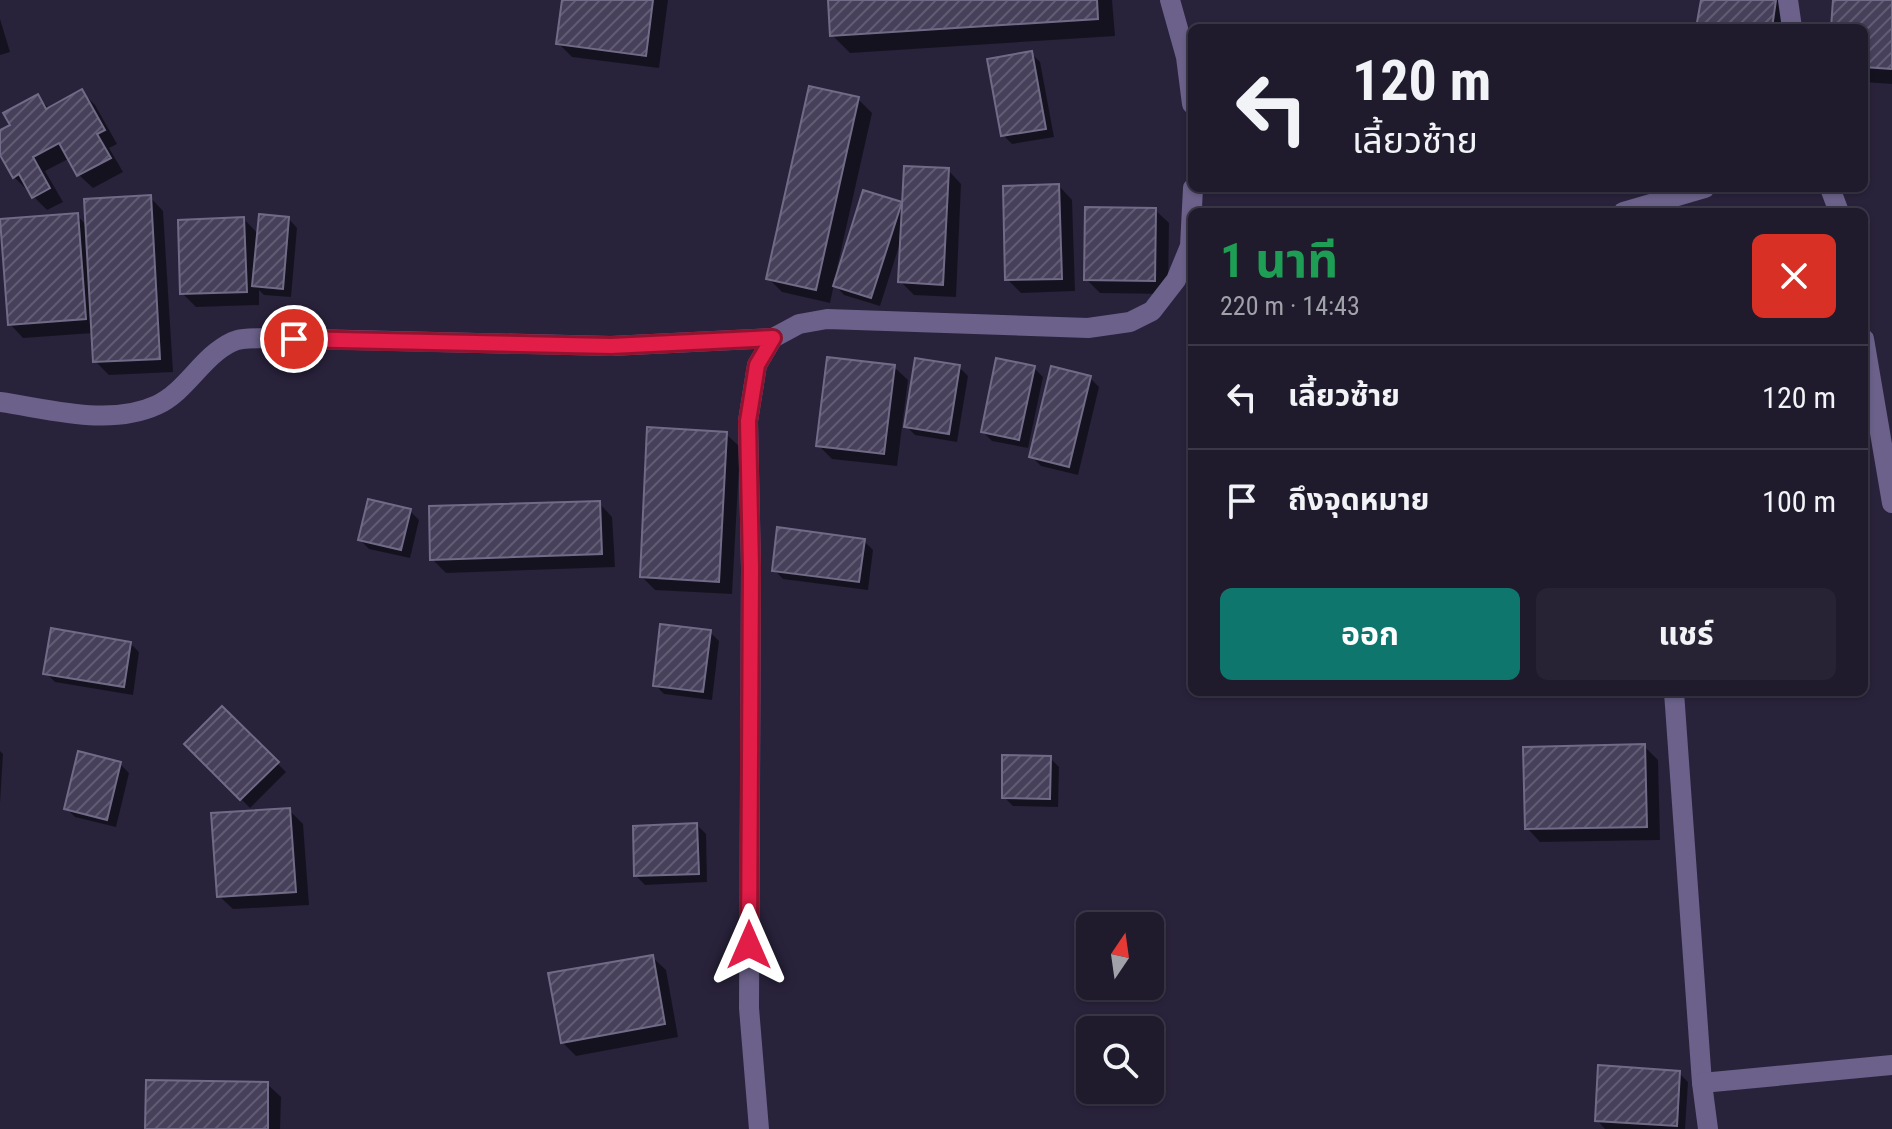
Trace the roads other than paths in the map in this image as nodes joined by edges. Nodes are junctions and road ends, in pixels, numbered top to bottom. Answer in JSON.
{"nodes":[{"id":1,"x":1170,"y":0,"type":"edge"},
{"id":2,"x":1788,"y":0,"type":"edge"},
{"id":3,"x":1791,"y":24,"type":"edge"},
{"id":4,"x":1188,"y":73,"type":"edge"},
{"id":5,"x":1691,"y":192,"type":"edge"},
{"id":6,"x":1637,"y":208,"type":"edge"},
{"id":7,"x":1188,"y":253,"type":"edge"},
{"id":8,"x":773,"y":338,"type":"junction"},
{"id":9,"x":1868,"y":362,"type":"edge"},
{"id":10,"x":0,"y":402,"type":"edge"},
{"id":11,"x":1892,"y":503,"type":"edge"},
{"id":12,"x":1674,"y":696,"type":"edge"},
{"id":13,"x":1892,"y":1065,"type":"edge"},
{"id":14,"x":1702,"y":1083,"type":"junction"},
{"id":15,"x":759,"y":1129,"type":"edge"},
{"id":16,"x":1708,"y":1129,"type":"edge"}],
"edges":[{"from":1,"to":4,"type":"street"},
{"from":2,"to":3,"type":"street"},
{"from":5,"to":6,"type":"street"},
{"from":7,"to":8,"type":"street"},
{"from":8,"to":10,"type":"street"},
{"from":8,"to":15,"type":"street"},
{"from":9,"to":11,"type":"street"},
{"from":12,"to":14,"type":"street"},
{"from":13,"to":14,"type":"street"},
{"from":14,"to":16,"type":"street"}]}
